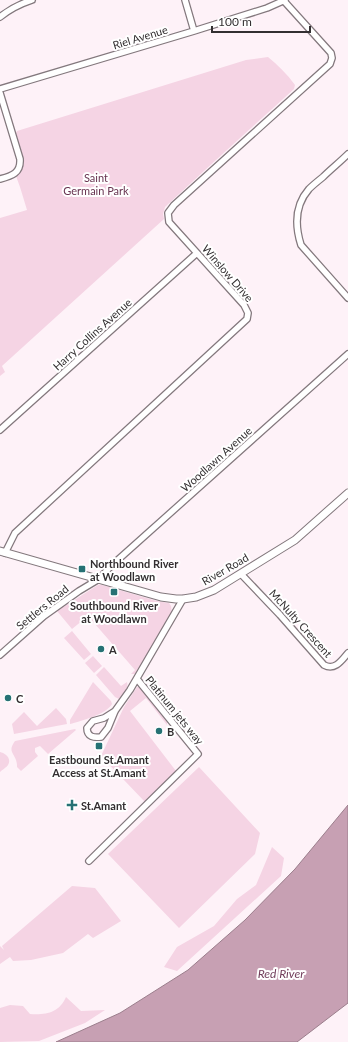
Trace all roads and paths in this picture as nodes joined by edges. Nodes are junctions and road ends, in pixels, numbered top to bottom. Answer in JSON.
{"nodes":[{"id":1,"x":32,"y":0,"type":"edge"},
{"id":2,"x":185,"y":0,"type":"edge"},
{"id":3,"x":284,"y":0,"type":"edge"},
{"id":4,"x":0,"y":17,"type":"edge"},
{"id":5,"x":194,"y":31,"type":"junction"},
{"id":6,"x":0,"y":89,"type":"edge"},
{"id":7,"x":0,"y":93,"type":"edge"},
{"id":8,"x":348,"y":154,"type":"edge"},
{"id":9,"x":0,"y":179,"type":"edge"},
{"id":10,"x":197,"y":253,"type":"junction"},
{"id":11,"x":348,"y":298,"type":"edge"},
{"id":12,"x":348,"y":354,"type":"edge"},
{"id":13,"x":0,"y":430,"type":"edge"},
{"id":14,"x":348,"y":493,"type":"edge"},
{"id":15,"x":2,"y":552,"type":"edge"},
{"id":16,"x":241,"y":574,"type":"junction"},
{"id":17,"x":99,"y":579,"type":"junction"},
{"id":18,"x":183,"y":599,"type":"junction"},
{"id":19,"x":348,"y":652,"type":"edge"},
{"id":20,"x":0,"y":656,"type":"edge"},
{"id":21,"x":137,"y":679,"type":"junction"},
{"id":22,"x":115,"y":711,"type":"junction"},
{"id":23,"x":89,"y":861,"type":"dead end"}],
"edges":[{"from":1,"to":4,"type":"street"},
{"from":2,"to":5,"type":"street"},
{"from":3,"to":5,"type":"street","name":"Riel Avenue"},
{"from":3,"to":10,"type":"street","name":"Winslow Drive"},
{"from":5,"to":6,"type":"street","name":"Riel Avenue"},
{"from":7,"to":9,"type":"street"},
{"from":8,"to":11,"type":"street"},
{"from":10,"to":13,"type":"street","name":"Harry Collins Avenue"},
{"from":10,"to":15,"type":"street","name":"Winslow Drive"},
{"from":12,"to":17,"type":"street","name":"Woodlawn Avenue"},
{"from":14,"to":16,"type":"street","name":"River Road"},
{"from":15,"to":17,"type":"street","name":"River Road"},
{"from":16,"to":18,"type":"street","name":"River Road"},
{"from":16,"to":19,"type":"street","name":"McNulty Crescent"},
{"from":17,"to":18,"type":"street","name":"River Road"},
{"from":17,"to":20,"type":"street","name":"Settlers Road"},
{"from":18,"to":21,"type":"street"},
{"from":21,"to":22,"type":"street"},
{"from":21,"to":23,"type":"street","name":"Platinum jets way"},
{"from":22,"to":22,"type":"street"}]}
